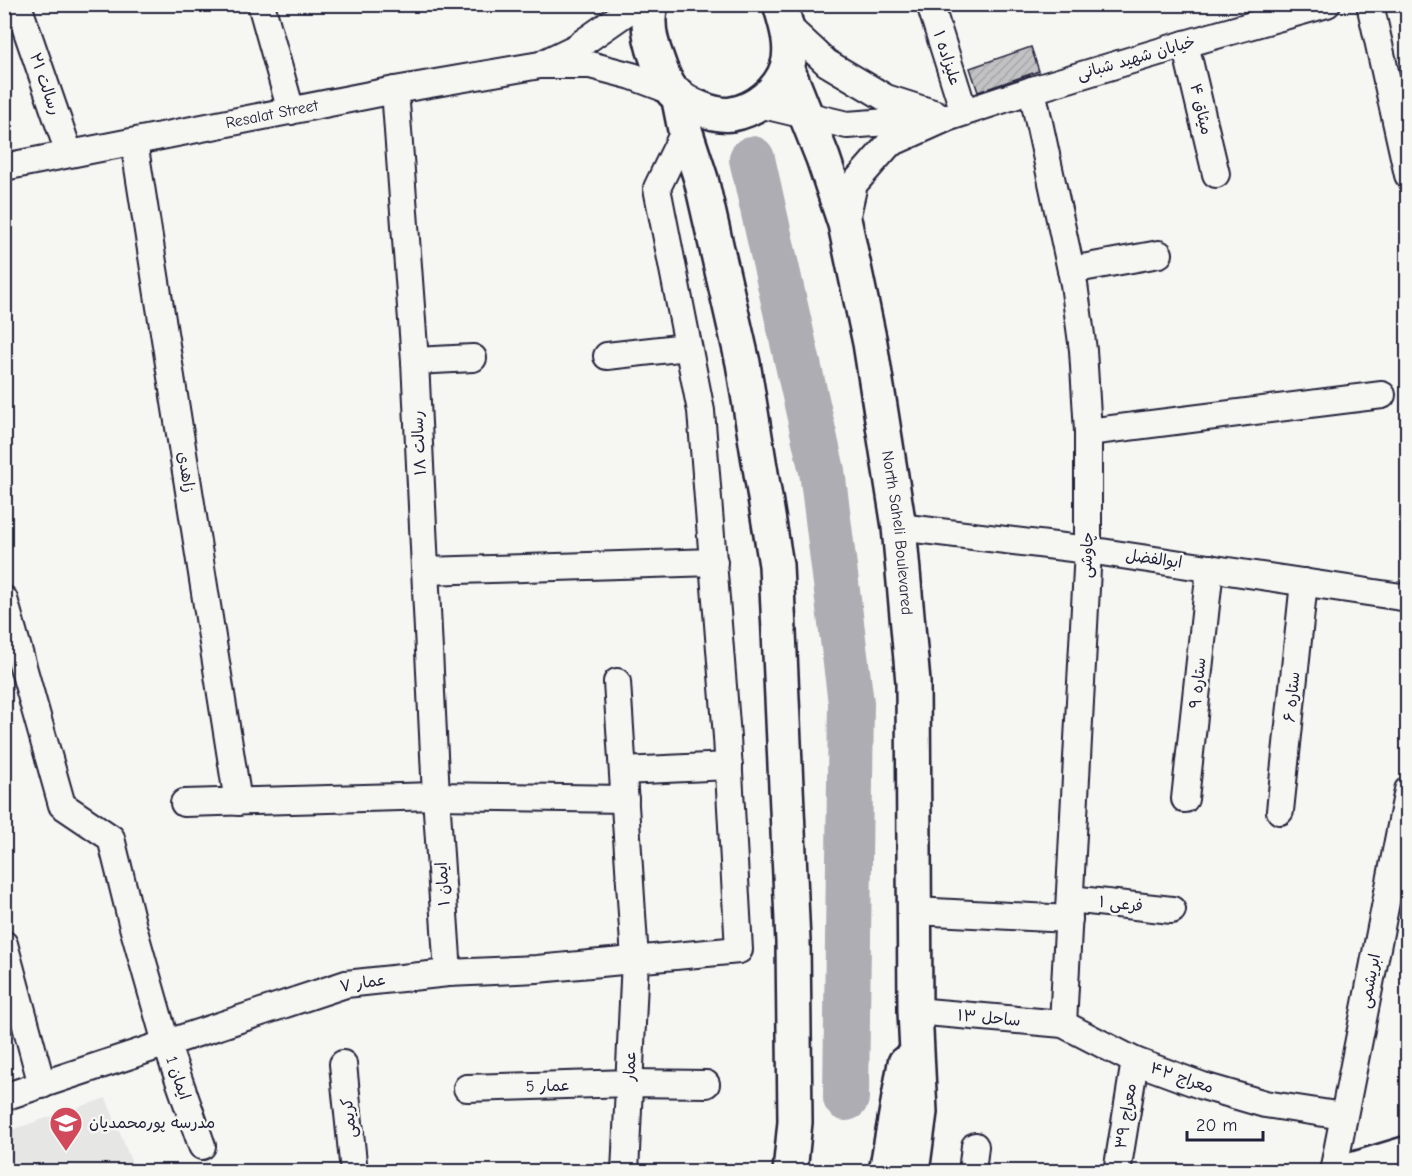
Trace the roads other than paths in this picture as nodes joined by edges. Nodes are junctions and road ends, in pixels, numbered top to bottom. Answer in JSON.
{"nodes":[{"id":1,"x":261,"y":4,"type":"edge"},
{"id":2,"x":638,"y":4,"type":"edge"},
{"id":3,"x":651,"y":4,"type":"edge"},
{"id":4,"x":930,"y":4,"type":"edge"},
{"id":5,"x":1327,"y":4,"type":"edge"},
{"id":6,"x":1370,"y":4,"type":"edge"},
{"id":7,"x":21,"y":14,"type":"dead end"},
{"id":8,"x":783,"y":15,"type":"edge"},
{"id":9,"x":1244,"y":15,"type":"edge"},
{"id":10,"x":1185,"y":44,"type":"junction"},
{"id":11,"x":540,"y":65,"type":"junction"},
{"id":12,"x":787,"y":68,"type":"junction"},
{"id":13,"x":395,"y":90,"type":"junction"},
{"id":14,"x":1032,"y":90,"type":"junction"},
{"id":15,"x":675,"y":93,"type":"junction"},
{"id":16,"x":759,"y":104,"type":"junction"},
{"id":17,"x":291,"y":111,"type":"junction"},
{"id":18,"x":807,"y":115,"type":"junction"},
{"id":19,"x":956,"y":115,"type":"junction"},
{"id":20,"x":685,"y":130,"type":"junction"},
{"id":21,"x":134,"y":142,"type":"junction"},
{"id":22,"x":69,"y":153,"type":"junction"},
{"id":23,"x":4,"y":166,"type":"edge"},
{"id":24,"x":1216,"y":174,"type":"dead end"},
{"id":25,"x":1407,"y":175,"type":"edge"},
{"id":26,"x":845,"y":224,"type":"junction"},
{"id":27,"x":1159,"y":254,"type":"dead end"},
{"id":28,"x":1071,"y":270,"type":"junction"},
{"id":29,"x":687,"y":347,"type":"junction"},
{"id":30,"x":607,"y":356,"type":"dead end"},
{"id":31,"x":472,"y":358,"type":"dead end"},
{"id":32,"x":415,"y":361,"type":"junction"},
{"id":33,"x":1382,"y":395,"type":"dead end"},
{"id":34,"x":1088,"y":432,"type":"junction"},
{"id":35,"x":899,"y":527,"type":"junction"},
{"id":36,"x":1088,"y":550,"type":"junction"},
{"id":37,"x":714,"y":562,"type":"junction"},
{"id":38,"x":1210,"y":568,"type":"junction"},
{"id":39,"x":425,"y":571,"type":"junction"},
{"id":40,"x":1304,"y":582,"type":"junction"},
{"id":41,"x":1407,"y":598,"type":"edge"},
{"id":42,"x":4,"y":600,"type":"edge"},
{"id":43,"x":617,"y":682,"type":"dead end"},
{"id":44,"x":729,"y":766,"type":"junction"},
{"id":45,"x":623,"y":771,"type":"junction"},
{"id":46,"x":1407,"y":790,"type":"edge"},
{"id":47,"x":436,"y":796,"type":"junction"},
{"id":48,"x":625,"y":799,"type":"junction"},
{"id":49,"x":1185,"y":799,"type":"dead end"},
{"id":50,"x":238,"y":802,"type":"junction"},
{"id":51,"x":184,"y":803,"type":"dead end"},
{"id":52,"x":1280,"y":811,"type":"dead end"},
{"id":53,"x":1069,"y":909,"type":"junction"},
{"id":54,"x":1172,"y":910,"type":"dead end"},
{"id":55,"x":915,"y":911,"type":"junction"},
{"id":56,"x":4,"y":944,"type":"edge"},
{"id":57,"x":634,"y":960,"type":"junction"},
{"id":58,"x":448,"y":973,"type":"junction"},
{"id":59,"x":915,"y":1011,"type":"junction"},
{"id":60,"x":794,"y":1021,"type":"junction"},
{"id":61,"x":1063,"y":1024,"type":"junction"},
{"id":62,"x":166,"y":1043,"type":"junction"},
{"id":63,"x":1135,"y":1061,"type":"junction"},
{"id":64,"x":343,"y":1064,"type":"dead end"},
{"id":65,"x":630,"y":1083,"type":"junction"},
{"id":66,"x":706,"y":1083,"type":"dead end"},
{"id":67,"x":42,"y":1085,"type":"junction"},
{"id":68,"x":467,"y":1088,"type":"dead end"},
{"id":69,"x":4,"y":1097,"type":"edge"},
{"id":70,"x":1343,"y":1116,"type":"junction"},
{"id":71,"x":202,"y":1146,"type":"dead end"},
{"id":72,"x":975,"y":1146,"type":"dead end"},
{"id":73,"x":1407,"y":1153,"type":"edge"},
{"id":74,"x":354,"y":1172,"type":"edge"},
{"id":75,"x":625,"y":1172,"type":"edge"},
{"id":76,"x":770,"y":1172,"type":"edge"},
{"id":77,"x":790,"y":1172,"type":"edge"},
{"id":78,"x":886,"y":1172,"type":"edge"},
{"id":79,"x":912,"y":1172,"type":"edge"},
{"id":80,"x":972,"y":1172,"type":"edge"},
{"id":81,"x":1117,"y":1172,"type":"edge"},
{"id":82,"x":1333,"y":1172,"type":"edge"},
{"id":83,"x":1345,"y":1172,"type":"edge"}],
"edges":[{"from":1,"to":17,"type":"street"},
{"from":2,"to":11,"type":"street"},
{"from":3,"to":15,"type":"main road"},
{"from":4,"to":19,"type":"street","name":"علیزاده ۱"},
{"from":5,"to":9,"type":"street","name":"خیابان شهید شبانی"},
{"from":6,"to":25,"type":"street"},
{"from":7,"to":22,"type":"street","name":"رسالت ۲۱"},
{"from":8,"to":12,"type":"main road"},
{"from":8,"to":19,"type":"street"},
{"from":9,"to":10,"type":"street","name":"خیابان شهید شبانی"},
{"from":10,"to":14,"type":"street","name":"خیابان شهید شبانی"},
{"from":10,"to":24,"type":"street","name":"میثاق ۴"},
{"from":11,"to":13,"type":"street","name":"Resalat Street"},
{"from":11,"to":15,"type":"street"},
{"from":12,"to":16,"type":"main road"},
{"from":12,"to":18,"type":"main road","name":"North Saheli Boulevared"},
{"from":13,"to":17,"type":"street","name":"Resalat Street"},
{"from":13,"to":32,"type":"street","name":"رسالت ۱۸"},
{"from":14,"to":19,"type":"street","name":"خیابان شهید شبانی"},
{"from":14,"to":28,"type":"street","name":"چاوشی"},
{"from":15,"to":16,"type":"main road"},
{"from":15,"to":20,"type":"main road"},
{"from":16,"to":18,"type":"street","name":"خیابان شهید شبانی"},
{"from":17,"to":21,"type":"street","name":"Resalat Street"},
{"from":18,"to":19,"type":"street","name":"خیابان شهید شبانی"},
{"from":18,"to":26,"type":"main road","name":"North Saheli Boulevared"},
{"from":19,"to":26,"type":"street","name":"خیابان شهید شبانی"},
{"from":20,"to":29,"type":"street"},
{"from":20,"to":60,"type":"main road"},
{"from":21,"to":22,"type":"street","name":"Resalat Street"},
{"from":21,"to":50,"type":"street","name":"زاهدی"},
{"from":22,"to":23,"type":"street","name":"Resalat Street"},
{"from":26,"to":35,"type":"main road","name":"North Saheli Boulevared"},
{"from":27,"to":28,"type":"street"},
{"from":28,"to":34,"type":"street","name":"چاوشی"},
{"from":29,"to":30,"type":"street"},
{"from":29,"to":37,"type":"street"},
{"from":31,"to":32,"type":"street"},
{"from":32,"to":39,"type":"street","name":"رسالت ۱۸"},
{"from":33,"to":34,"type":"street"},
{"from":34,"to":36,"type":"street","name":"چاوشی"},
{"from":35,"to":36,"type":"street","name":"ابوالفضل"},
{"from":35,"to":55,"type":"main road","name":"North Saheli Boulevared"},
{"from":36,"to":38,"type":"street","name":"ابوالفضل"},
{"from":36,"to":53,"type":"street","name":"چاوشی"},
{"from":37,"to":39,"type":"street"},
{"from":37,"to":44,"type":"street"},
{"from":38,"to":40,"type":"street","name":"ابوالفضل"},
{"from":38,"to":49,"type":"street","name":"ستاره ۹"},
{"from":39,"to":47,"type":"street","name":"رسالت ۱۸"},
{"from":40,"to":41,"type":"street","name":"ابوالفضل"},
{"from":40,"to":52,"type":"street","name":"ستاره ۶"},
{"from":42,"to":62,"type":"street","name":"ایمان 1"},
{"from":43,"to":45,"type":"street","name":"عمار"},
{"from":44,"to":45,"type":"street"},
{"from":44,"to":57,"type":"street","name":"عمار ۷"},
{"from":45,"to":48,"type":"street","name":"عمار"},
{"from":46,"to":70,"type":"street","name":"ابریشمی"},
{"from":47,"to":48,"type":"street"},
{"from":47,"to":50,"type":"street"},
{"from":47,"to":58,"type":"street","name":"ایمان ۱"},
{"from":48,"to":57,"type":"street","name":"عمار"},
{"from":50,"to":51,"type":"street"},
{"from":53,"to":54,"type":"street","name":"فرعی ۱"},
{"from":53,"to":55,"type":"street","name":"فرعی ۱"},
{"from":53,"to":61,"type":"street","name":"چاوشی"},
{"from":55,"to":59,"type":"main road","name":"North Saheli Boulevared"},
{"from":56,"to":67,"type":"street"},
{"from":57,"to":58,"type":"street","name":"عمار ۷"},
{"from":57,"to":65,"type":"street","name":"عمار"},
{"from":58,"to":62,"type":"street","name":"عمار ۷"},
{"from":59,"to":61,"type":"street","name":"ساحل ۱۳"},
{"from":59,"to":78,"type":"main road"},
{"from":59,"to":79,"type":"main road"},
{"from":60,"to":76,"type":"main road"},
{"from":60,"to":77,"type":"main road"},
{"from":61,"to":63,"type":"street","name":"معراج ۴۲"},
{"from":62,"to":67,"type":"street","name":"عمار ۷"},
{"from":62,"to":71,"type":"street","name":"ایمان 1"},
{"from":63,"to":70,"type":"street","name":"معراج ۴۲"},
{"from":63,"to":81,"type":"street","name":"معراج ۳۹"},
{"from":64,"to":74,"type":"street","name":"کریمی"},
{"from":65,"to":66,"type":"street","name":"عمار 5"},
{"from":65,"to":68,"type":"street","name":"عمار 5"},
{"from":65,"to":75,"type":"street","name":"عمار"},
{"from":67,"to":69,"type":"street","name":"عمار ۷"},
{"from":70,"to":82,"type":"street","name":"ابریشمی"},
{"from":72,"to":80,"type":"street"},
{"from":73,"to":83,"type":"main road"}]}
